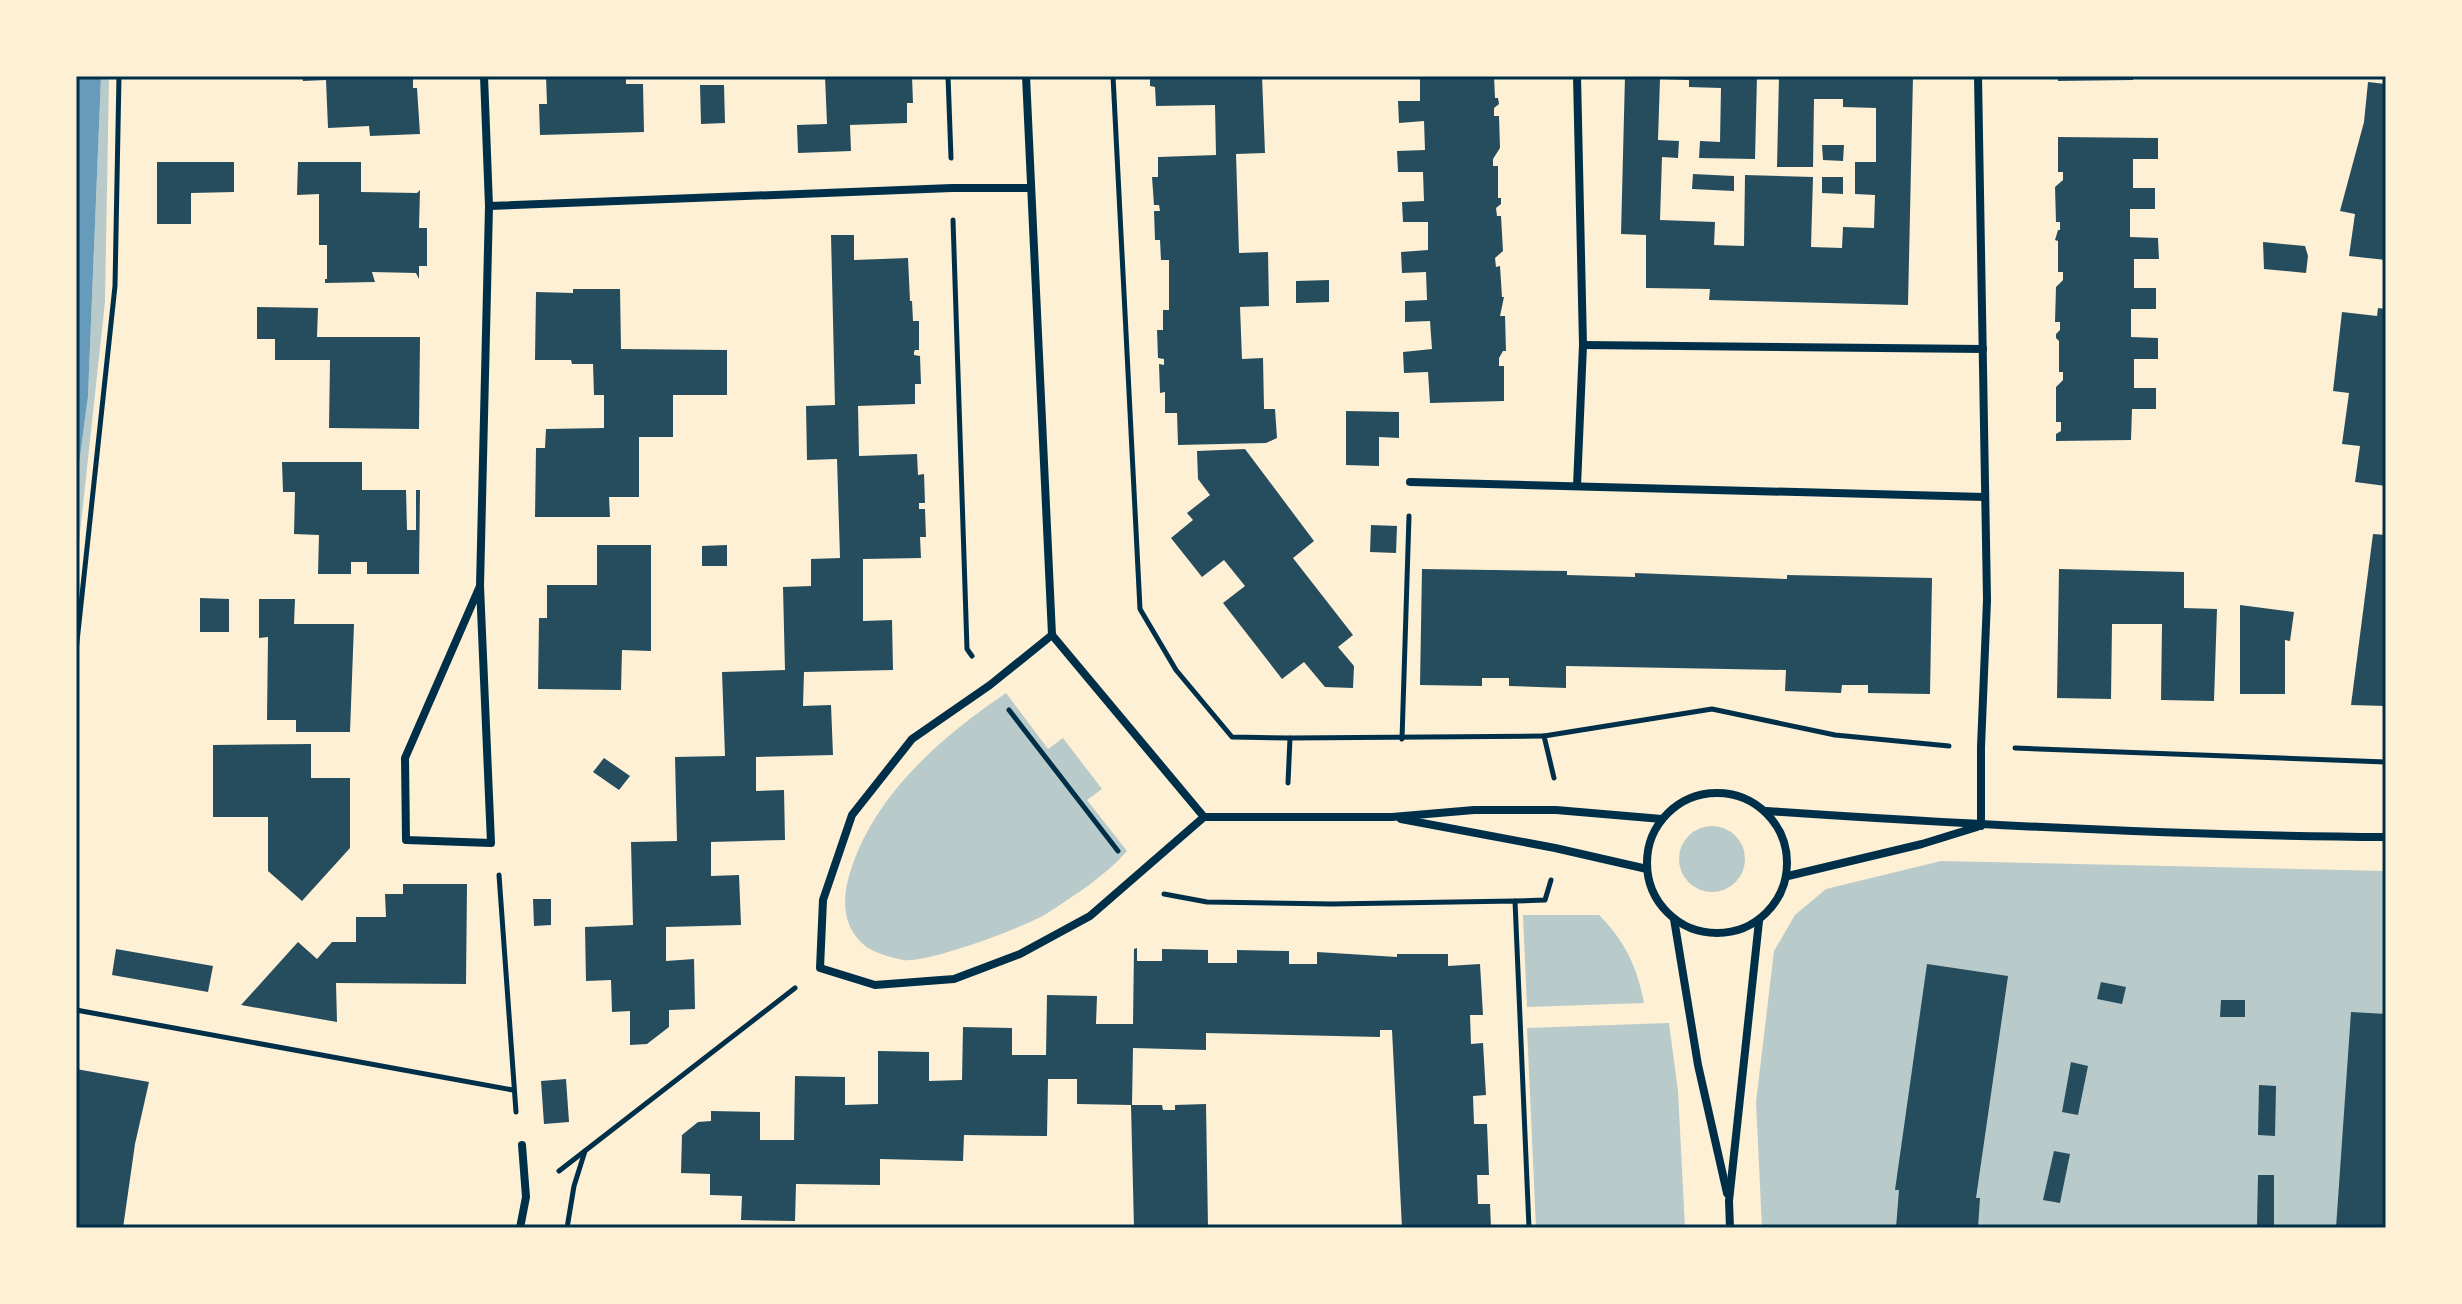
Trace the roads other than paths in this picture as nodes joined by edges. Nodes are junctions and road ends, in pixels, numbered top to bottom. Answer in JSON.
{"nodes":[{"id":1,"x":484,"y":76,"type":"edge"},
{"id":2,"x":1026,"y":76,"type":"edge"},
{"id":3,"x":1577,"y":76,"type":"edge"},
{"id":4,"x":1978,"y":76,"type":"edge"},
{"id":5,"x":1031,"y":188,"type":"junction"},
{"id":6,"x":489,"y":206,"type":"junction"},
{"id":7,"x":1583,"y":345,"type":"junction"},
{"id":8,"x":1983,"y":349,"type":"junction"},
{"id":9,"x":1410,"y":482,"type":"road end"},
{"id":10,"x":1577,"y":486,"type":"junction"},
{"id":11,"x":1985,"y":497,"type":"junction"},
{"id":12,"x":480,"y":586,"type":"junction"},
{"id":13,"x":1052,"y":635,"type":"junction"},
{"id":14,"x":1767,"y":811,"type":"junction"},
{"id":15,"x":1204,"y":817,"type":"junction"},
{"id":16,"x":1392,"y":817,"type":"junction"},
{"id":17,"x":1662,"y":819,"type":"junction"},
{"id":18,"x":1981,"y":826,"type":"junction"},
{"id":19,"x":2386,"y":837,"type":"edge"},
{"id":20,"x":1647,"y":869,"type":"junction"},
{"id":21,"x":1788,"y":876,"type":"junction"},
{"id":22,"x":1674,"y":919,"type":"junction"},
{"id":23,"x":1759,"y":921,"type":"junction"},
{"id":24,"x":522,"y":1145,"type":"road end"},
{"id":25,"x":1729,"y":1201,"type":"junction"},
{"id":26,"x":520,"y":1228,"type":"edge"},
{"id":27,"x":1730,"y":1228,"type":"edge"}],
"edges":[{"from":1,"to":6,"type":"street"},
{"from":2,"to":5,"type":"street"},
{"from":3,"to":7,"type":"street"},
{"from":4,"to":8,"type":"street"},
{"from":5,"to":6,"type":"street"},
{"from":5,"to":13,"type":"street"},
{"from":6,"to":12,"type":"street"},
{"from":7,"to":8,"type":"street"},
{"from":7,"to":10,"type":"street"},
{"from":8,"to":11,"type":"street"},
{"from":9,"to":10,"type":"street"},
{"from":10,"to":11,"type":"street"},
{"from":11,"to":18,"type":"street"},
{"from":12,"to":12,"type":"street"},
{"from":13,"to":15,"type":"street"},
{"from":13,"to":15,"type":"street"},
{"from":14,"to":17,"type":"street"},
{"from":14,"to":18,"type":"street"},
{"from":14,"to":21,"type":"street"},
{"from":15,"to":16,"type":"street"},
{"from":16,"to":17,"type":"street"},
{"from":16,"to":20,"type":"street"},
{"from":17,"to":20,"type":"street"},
{"from":18,"to":19,"type":"street"},
{"from":18,"to":21,"type":"street"},
{"from":20,"to":22,"type":"street"},
{"from":21,"to":23,"type":"street"},
{"from":22,"to":23,"type":"street"},
{"from":22,"to":25,"type":"street"},
{"from":23,"to":25,"type":"street"},
{"from":24,"to":26,"type":"street"},
{"from":25,"to":27,"type":"street"}]}
